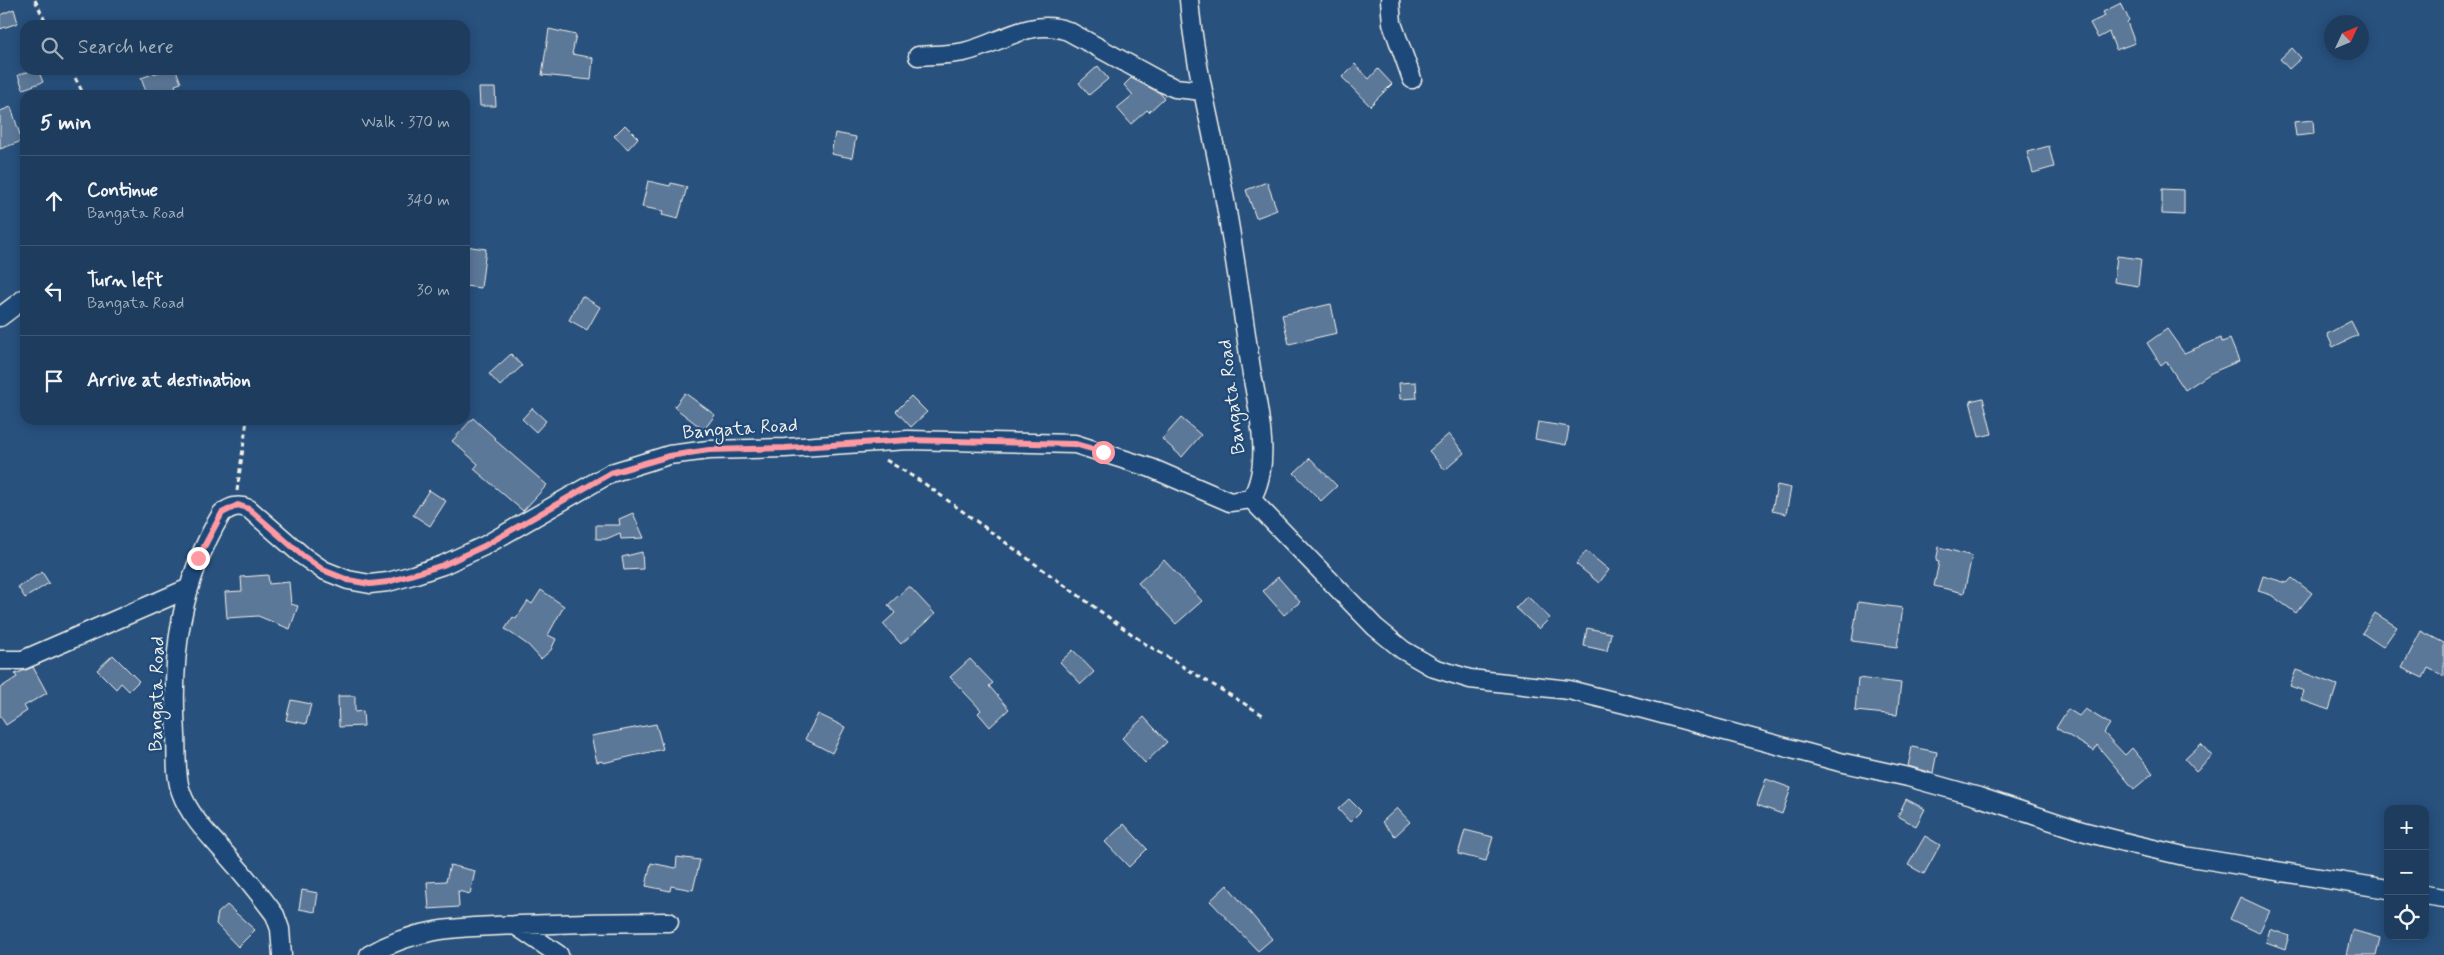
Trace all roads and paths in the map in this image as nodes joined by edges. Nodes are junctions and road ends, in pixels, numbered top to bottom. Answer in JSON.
{"nodes":[{"id":1,"x":35,"y":0,"type":"edge"},
{"id":2,"x":1189,"y":0,"type":"edge"},
{"id":3,"x":1390,"y":0,"type":"edge"},
{"id":4,"x":45,"y":20,"type":"edge"},
{"id":5,"x":918,"y":56,"type":"dead end"},
{"id":6,"x":74,"y":75,"type":"edge"},
{"id":7,"x":1412,"y":79,"type":"dead end"},
{"id":8,"x":81,"y":90,"type":"edge"},
{"id":9,"x":1203,"y":91,"type":"junction"},
{"id":10,"x":20,"y":302,"type":"edge"},
{"id":11,"x":0,"y":317,"type":"edge"},
{"id":12,"x":246,"y":425,"type":"edge"},
{"id":13,"x":883,"y":458,"type":"dead end"},
{"id":14,"x":1251,"y":499,"type":"junction"},
{"id":15,"x":234,"y":506,"type":"junction"},
{"id":16,"x":187,"y":589,"type":"junction"},
{"id":17,"x":0,"y":660,"type":"edge"},
{"id":18,"x":1263,"y":715,"type":"dead end"},
{"id":19,"x":2384,"y":888,"type":"edge"},
{"id":20,"x":2429,"y":896,"type":"edge"},
{"id":21,"x":2444,"y":898,"type":"edge"},
{"id":22,"x":669,"y":922,"type":"dead end"},
{"id":23,"x":515,"y":925,"type":"junction"},
{"id":24,"x":282,"y":955,"type":"edge"},
{"id":25,"x":369,"y":955,"type":"edge"},
{"id":26,"x":559,"y":955,"type":"edge"}],
"edges":[{"from":1,"to":4,"type":"path"},
{"from":2,"to":9,"type":"street","name":"Bangata Road"},
{"from":3,"to":7,"type":"street"},
{"from":5,"to":9,"type":"street"},
{"from":6,"to":8,"type":"path"},
{"from":9,"to":14,"type":"street","name":"Bangata Road"},
{"from":10,"to":11,"type":"street"},
{"from":12,"to":15,"type":"path"},
{"from":13,"to":18,"type":"path"},
{"from":14,"to":15,"type":"street","name":"Bangata Road"},
{"from":14,"to":19,"type":"street"},
{"from":15,"to":16,"type":"street","name":"Bangata Road"},
{"from":16,"to":17,"type":"street"},
{"from":16,"to":24,"type":"street","name":"Bangata Road"},
{"from":20,"to":21,"type":"street"},
{"from":22,"to":23,"type":"street"},
{"from":23,"to":25,"type":"street"},
{"from":23,"to":26,"type":"street"}]}
